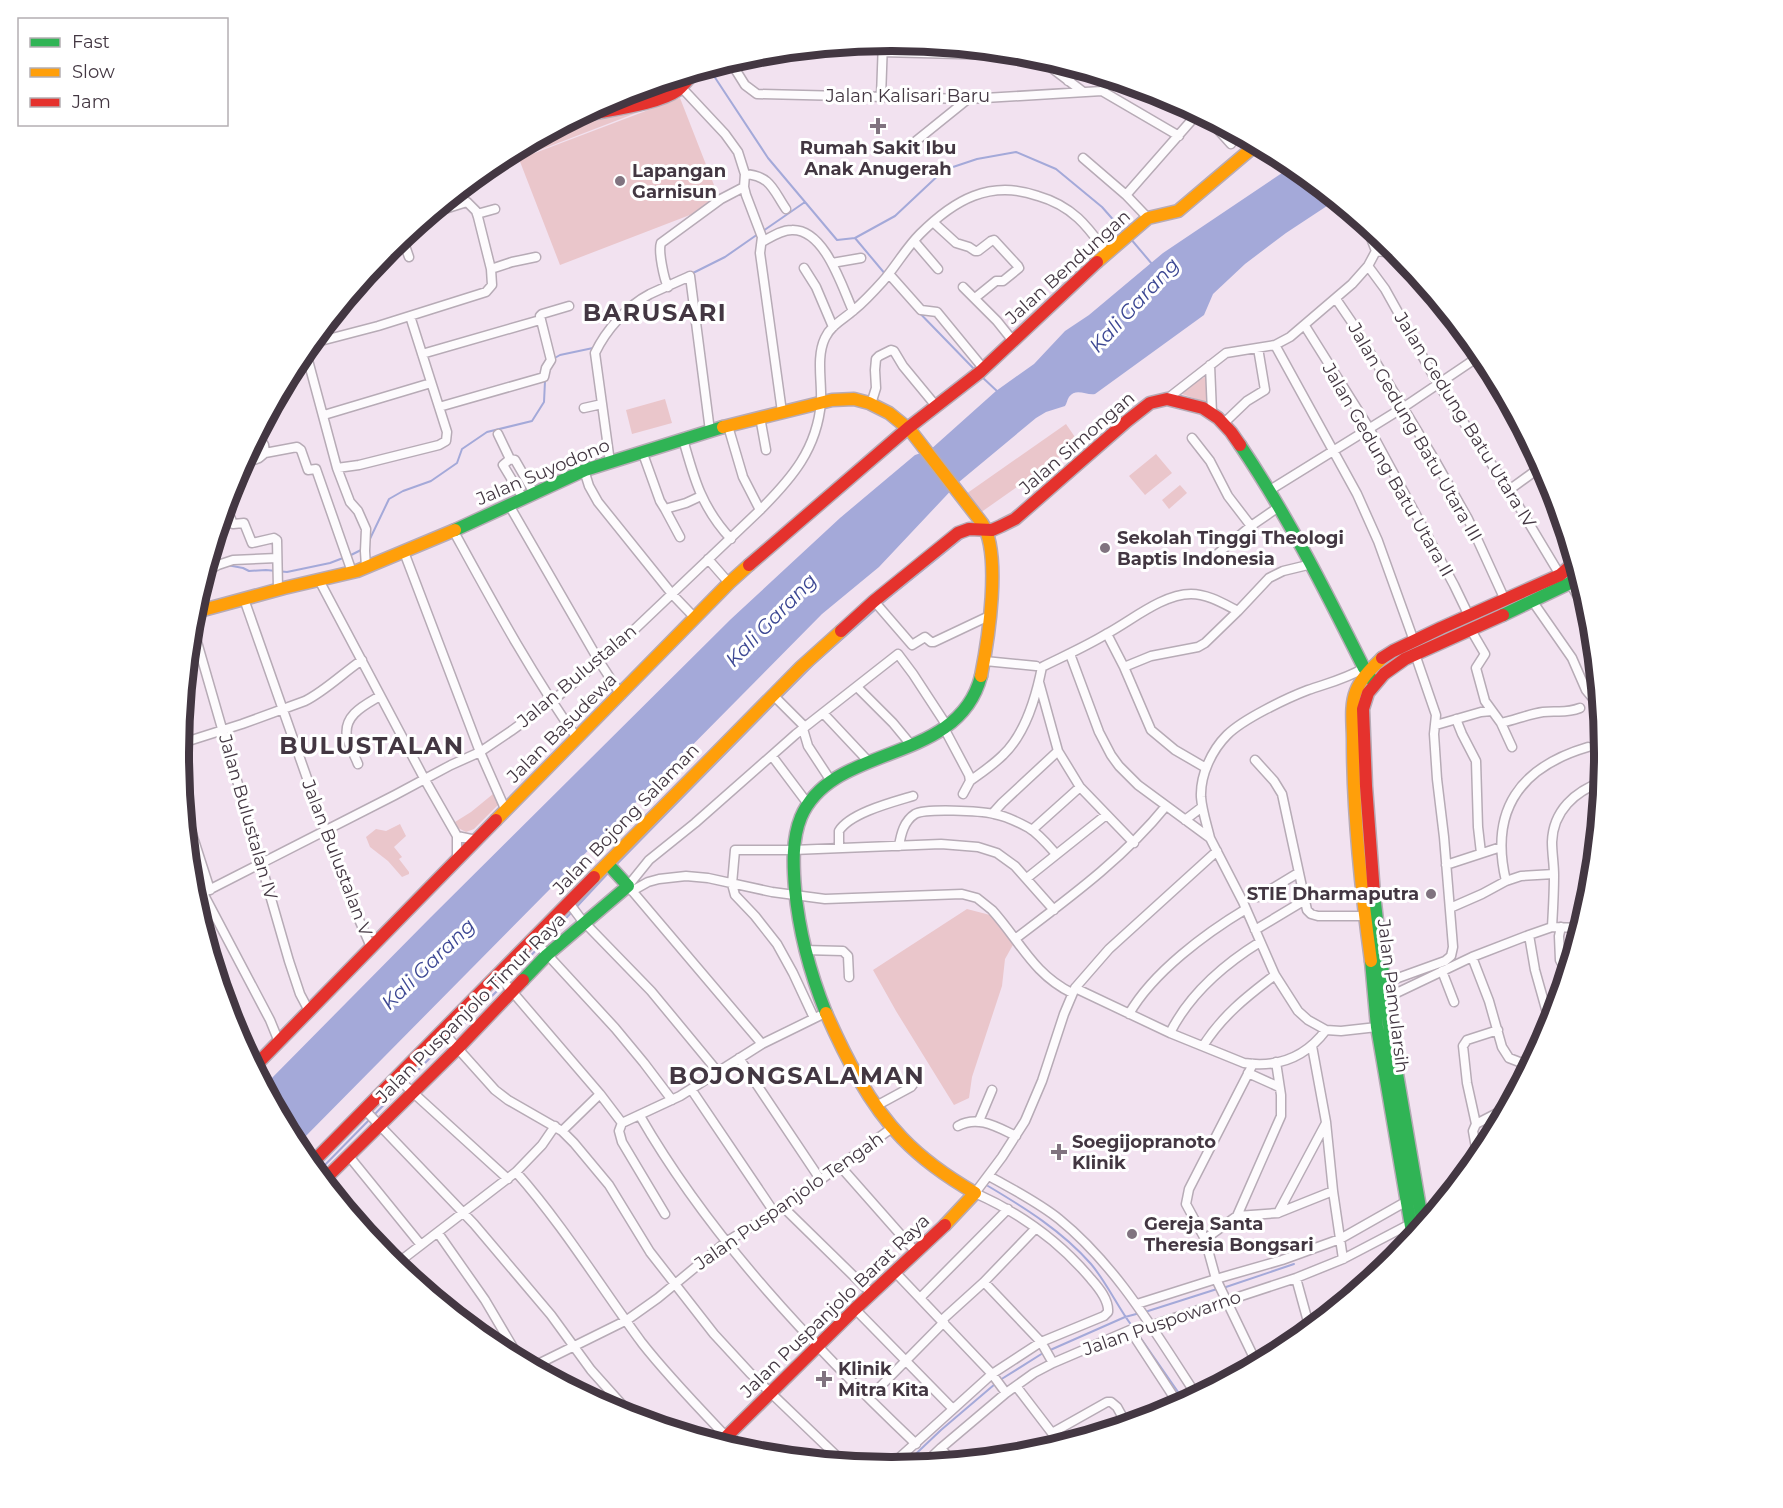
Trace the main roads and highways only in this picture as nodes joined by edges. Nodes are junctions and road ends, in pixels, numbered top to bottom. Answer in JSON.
{"nodes":[{"id":1,"x":684,"y":83,"type":"edge"},
{"id":2,"x":613,"y":109,"type":"edge"},
{"id":3,"x":1250,"y":150,"type":"edge"},
{"id":4,"x":912,"y":433,"type":"junction"},
{"id":5,"x":987,"y":530,"type":"junction"},
{"id":6,"x":1570,"y":578,"type":"edge"},
{"id":7,"x":204,"y":610,"type":"edge"},
{"id":8,"x":1368,"y":675,"type":"junction"},
{"id":9,"x":609,"y":865,"type":"junction"},
{"id":10,"x":540,"y":947,"type":"junction"},
{"id":11,"x":479,"y":1011,"type":"junction"},
{"id":12,"x":259,"y":1062,"type":"edge"},
{"id":13,"x":317,"y":1158,"type":"edge"},
{"id":14,"x":329,"y":1174,"type":"edge"},
{"id":15,"x":1418,"y":1220,"type":"edge"},
{"id":16,"x":1417,"y":1221,"type":"edge"},
{"id":17,"x":726,"y":1437,"type":"edge"}],
"edges":[{"from":1,"to":2,"type":"main road"},
{"from":3,"to":4,"type":"main road","name":"Jalan Bendungan"},
{"from":4,"to":5,"type":"main road","name":"Jalan Suyodono"},
{"from":4,"to":7,"type":"main road","name":"Jalan Suyodono"},
{"from":4,"to":12,"type":"main road","name":"Jalan Basudewa"},
{"from":5,"to":8,"type":"main road","name":"Jalan Simongan"},
{"from":5,"to":9,"type":"main road","name":"Jalan Bojong Salaman"},
{"from":5,"to":17,"type":"main road","name":"Jalan Puspanjolo Barat Raya"},
{"from":6,"to":8,"type":"main road","name":"Jalan Pamularsih"},
{"from":6,"to":8,"type":"main road","name":"Jalan Pamularsih"},
{"from":8,"to":15,"type":"main road","name":"Jalan Pamularsih"},
{"from":8,"to":16,"type":"main road","name":"Jalan Pamularsih"},
{"from":9,"to":10,"type":"main road","name":"Jalan Bojong Salaman"},
{"from":9,"to":10,"type":"main road","name":"Jalan Puspanjolo Timur Raya"},
{"from":10,"to":11,"type":"main road","name":"Jalan Bojong Salaman"},
{"from":10,"to":11,"type":"main road","name":"Jalan Puspanjolo Timur Raya"},
{"from":11,"to":13,"type":"main road","name":"Jalan Bojong Salaman"},
{"from":11,"to":14,"type":"main road","name":"Jalan Puspanjolo Timur Raya"}]}
